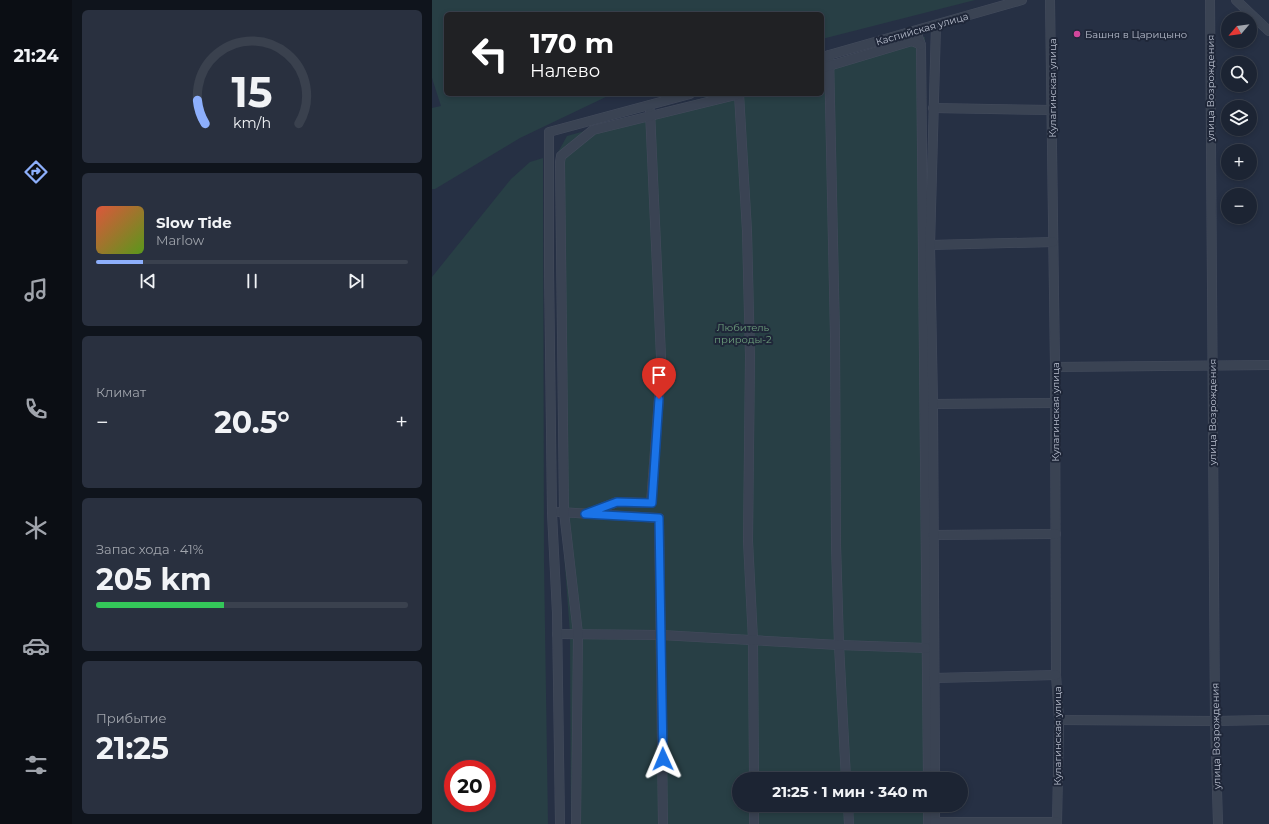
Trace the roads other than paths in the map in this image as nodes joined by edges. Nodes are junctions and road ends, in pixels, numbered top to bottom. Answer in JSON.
{"nodes":[{"id":1,"x":1022,"y":0,"type":"edge"},
{"id":2,"x":1050,"y":0,"type":"edge"},
{"id":3,"x":1210,"y":0,"type":"edge"},
{"id":4,"x":1236,"y":0,"type":"edge"},
{"id":5,"x":936,"y":25,"type":"junction"},
{"id":6,"x":916,"y":31,"type":"junction"},
{"id":7,"x":1269,"y":31,"type":"edge"},
{"id":8,"x":921,"y":45,"type":"junction"},
{"id":9,"x":826,"y":56,"type":"edge"},
{"id":10,"x":826,"y":67,"type":"edge"},
{"id":11,"x":683,"y":96,"type":"edge"},
{"id":12,"x":731,"y":96,"type":"edge"},
{"id":13,"x":739,"y":96,"type":"edge"},
{"id":14,"x":649,"y":105,"type":"junction"},
{"id":15,"x":933,"y":108,"type":"junction"},
{"id":16,"x":1052,"y":110,"type":"junction"},
{"id":17,"x":651,"y":116,"type":"junction"},
{"id":18,"x":549,"y":153,"type":"junction"},
{"id":19,"x":561,"y":156,"type":"junction"},
{"id":20,"x":1053,"y":242,"type":"junction"},
{"id":21,"x":930,"y":245,"type":"junction"},
{"id":22,"x":661,"y":357,"type":"dead end"},
{"id":23,"x":1269,"y":365,"type":"edge"},
{"id":24,"x":1212,"y":366,"type":"junction"},
{"id":25,"x":1055,"y":367,"type":"junction"},
{"id":26,"x":660,"y":384,"type":"dead end"},
{"id":27,"x":1055,"y":403,"type":"junction"},
{"id":28,"x":933,"y":404,"type":"junction"},
{"id":29,"x":564,"y":512,"type":"junction"},
{"id":30,"x":552,"y":513,"type":"junction"},
{"id":31,"x":585,"y":514,"type":"junction"},
{"id":32,"x":1056,"y":534,"type":"junction"},
{"id":33,"x":933,"y":535,"type":"junction"},
{"id":34,"x":557,"y":634,"type":"junction"},
{"id":35,"x":578,"y":634,"type":"junction"},
{"id":36,"x":661,"y":635,"type":"junction"},
{"id":37,"x":753,"y":640,"type":"junction"},
{"id":38,"x":839,"y":645,"type":"junction"},
{"id":39,"x":926,"y":648,"type":"junction"},
{"id":40,"x":1056,"y":675,"type":"junction"},
{"id":41,"x":934,"y":678,"type":"junction"},
{"id":42,"x":1059,"y":720,"type":"junction"},
{"id":43,"x":1269,"y":720,"type":"edge"},
{"id":44,"x":1215,"y":721,"type":"junction"},
{"id":45,"x":754,"y":772,"type":"edge"},
{"id":46,"x":846,"y":772,"type":"edge"},
{"id":47,"x":928,"y":772,"type":"edge"},
{"id":48,"x":935,"y":772,"type":"edge"},
{"id":49,"x":754,"y":812,"type":"edge"},
{"id":50,"x":848,"y":812,"type":"edge"},
{"id":51,"x":930,"y":812,"type":"edge"},
{"id":52,"x":934,"y":812,"type":"edge"},
{"id":53,"x":933,"y":823,"type":"edge"},
{"id":54,"x":1057,"y":823,"type":"edge"},
{"id":55,"x":560,"y":824,"type":"edge"},
{"id":56,"x":576,"y":824,"type":"edge"},
{"id":57,"x":663,"y":824,"type":"edge"},
{"id":58,"x":754,"y":824,"type":"edge"},
{"id":59,"x":849,"y":824,"type":"edge"},
{"id":60,"x":1218,"y":824,"type":"edge"}],
"edges":[{"from":1,"to":5,"type":"street","name":"Каспийская улица"},
{"from":2,"to":16,"type":"street","name":"Кулагинская улица"},
{"from":3,"to":24,"type":"street","name":"улица Возрождения"},
{"from":4,"to":7,"type":"street"},
{"from":5,"to":6,"type":"street","name":"Каспийская улица"},
{"from":5,"to":15,"type":"street"},
{"from":6,"to":8,"type":"street"},
{"from":6,"to":9,"type":"street","name":"Каспийская улица"},
{"from":8,"to":10,"type":"street"},
{"from":8,"to":39,"type":"street"},
{"from":9,"to":10,"type":"street"},
{"from":10,"to":38,"type":"street"},
{"from":11,"to":14,"type":"street"},
{"from":12,"to":17,"type":"street"},
{"from":13,"to":37,"type":"street"},
{"from":14,"to":17,"type":"street"},
{"from":14,"to":18,"type":"street"},
{"from":15,"to":16,"type":"street"},
{"from":15,"to":21,"type":"street"},
{"from":16,"to":20,"type":"street","name":"Кулагинская улица"},
{"from":17,"to":19,"type":"street"},
{"from":17,"to":22,"type":"street"},
{"from":18,"to":19,"type":"street"},
{"from":18,"to":30,"type":"street"},
{"from":19,"to":29,"type":"street"},
{"from":20,"to":21,"type":"street"},
{"from":20,"to":25,"type":"street","name":"Кулагинская улица"},
{"from":21,"to":28,"type":"street"},
{"from":23,"to":24,"type":"street"},
{"from":24,"to":25,"type":"street"},
{"from":24,"to":44,"type":"street","name":"улица Возрождения"},
{"from":25,"to":27,"type":"street","name":"Кулагинская улица"},
{"from":26,"to":31,"type":"street"},
{"from":27,"to":28,"type":"street"},
{"from":27,"to":32,"type":"street","name":"Кулагинская улица"},
{"from":28,"to":33,"type":"street"},
{"from":29,"to":30,"type":"street"},
{"from":29,"to":31,"type":"street"},
{"from":29,"to":35,"type":"street"},
{"from":30,"to":34,"type":"street"},
{"from":31,"to":36,"type":"street"},
{"from":32,"to":33,"type":"street"},
{"from":32,"to":40,"type":"street","name":"Кулагинская улица"},
{"from":33,"to":41,"type":"street"},
{"from":34,"to":35,"type":"street"},
{"from":34,"to":55,"type":"street"},
{"from":35,"to":36,"type":"street"},
{"from":35,"to":56,"type":"street"},
{"from":36,"to":37,"type":"street"},
{"from":36,"to":57,"type":"street"},
{"from":37,"to":38,"type":"street"},
{"from":37,"to":45,"type":"street"},
{"from":38,"to":39,"type":"street"},
{"from":38,"to":46,"type":"street"},
{"from":39,"to":47,"type":"street"},
{"from":40,"to":41,"type":"street"},
{"from":40,"to":42,"type":"street","name":"Кулагинская улица"},
{"from":41,"to":48,"type":"street"},
{"from":42,"to":44,"type":"street"},
{"from":42,"to":54,"type":"street","name":"Кулагинская улица"},
{"from":43,"to":44,"type":"street"},
{"from":44,"to":60,"type":"street","name":"улица Возрождения"},
{"from":49,"to":58,"type":"street"},
{"from":50,"to":59,"type":"street"},
{"from":51,"to":53,"type":"street"},
{"from":52,"to":53,"type":"street"},
{"from":53,"to":54,"type":"street"}]}
